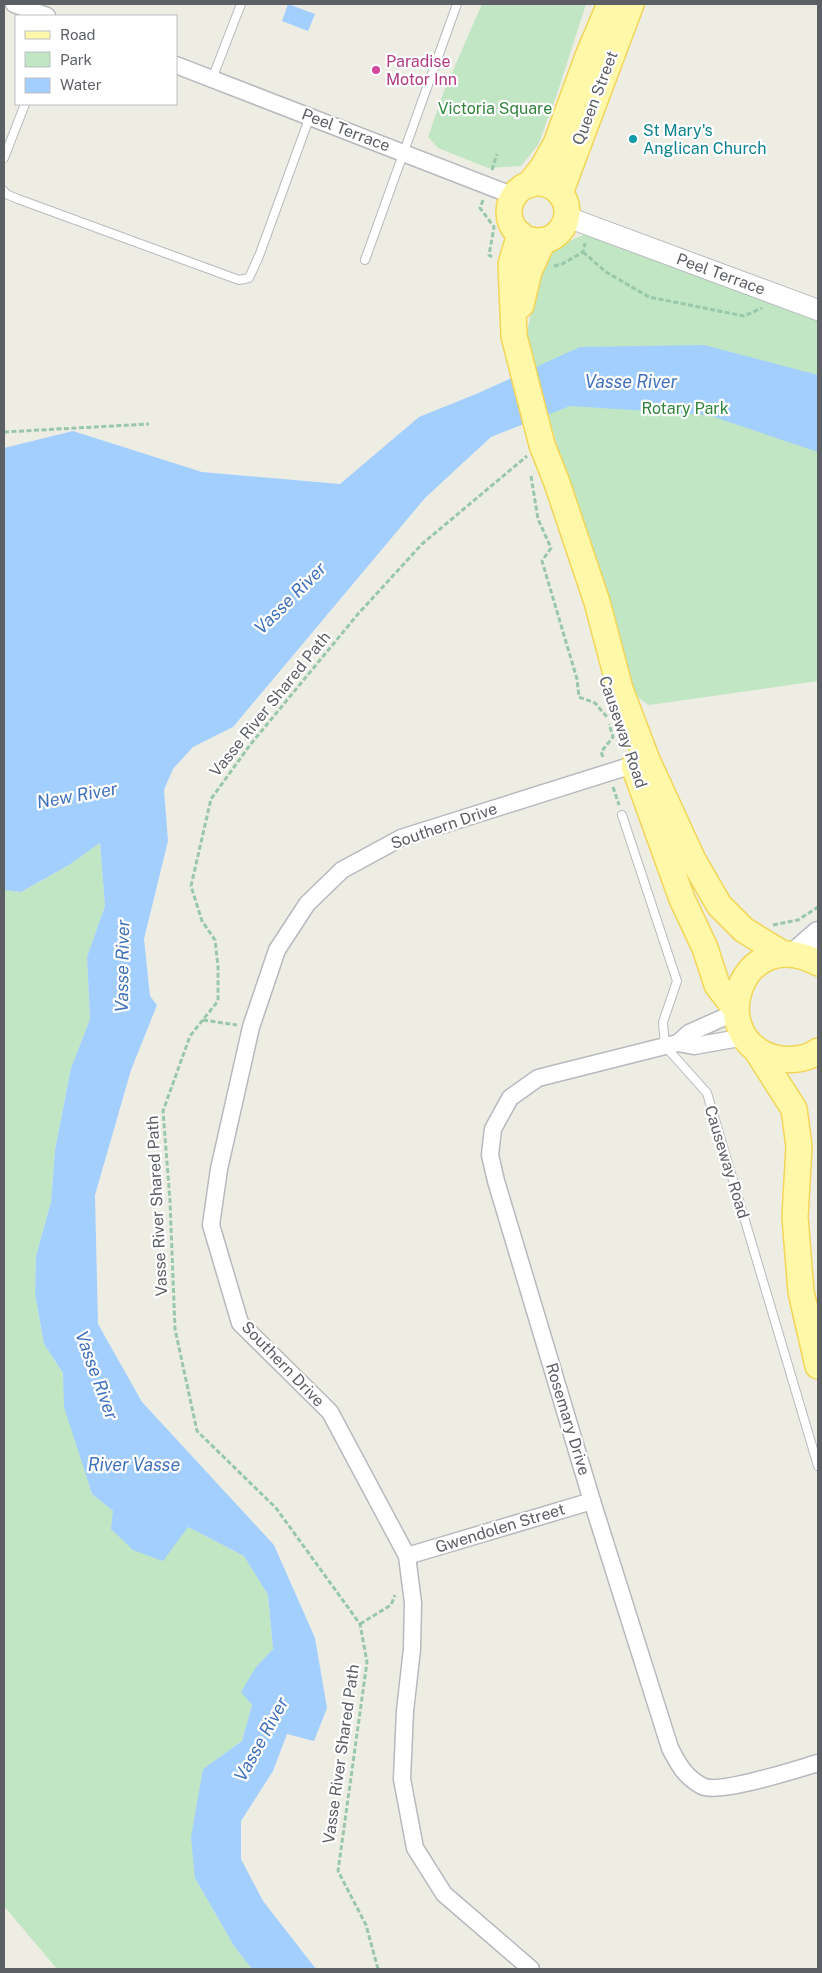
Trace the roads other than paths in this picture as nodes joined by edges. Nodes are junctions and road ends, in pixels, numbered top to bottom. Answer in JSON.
{"nodes":[{"id":1,"x":241,"y":4,"type":"edge"},
{"id":2,"x":457,"y":4,"type":"edge"},
{"id":3,"x":610,"y":4,"type":"edge"},
{"id":4,"x":631,"y":4,"type":"edge"},
{"id":5,"x":20,"y":5,"type":"edge"},
{"id":6,"x":45,"y":15,"type":"edge"},
{"id":7,"x":178,"y":67,"type":"edge"},
{"id":8,"x":212,"y":79,"type":"junction"},
{"id":9,"x":25,"y":105,"type":"edge"},
{"id":10,"x":310,"y":116,"type":"junction"},
{"id":11,"x":404,"y":152,"type":"junction"},
{"id":12,"x":4,"y":158,"type":"edge"},
{"id":13,"x":521,"y":190,"type":"junction"},
{"id":14,"x":4,"y":191,"type":"edge"},
{"id":15,"x":560,"y":193,"type":"junction"},
{"id":16,"x":567,"y":217,"type":"junction"},
{"id":17,"x":520,"y":234,"type":"junction"},
{"id":18,"x":543,"y":241,"type":"junction"},
{"id":19,"x":365,"y":260,"type":"dead end"},
{"id":20,"x":818,"y":310,"type":"edge"},
{"id":21,"x":514,"y":336,"type":"junction"},
{"id":22,"x":640,"y":762,"type":"junction"},
{"id":23,"x":622,"y":815,"type":"road end"},
{"id":24,"x":818,"y":933,"type":"edge"},
{"id":25,"x":788,"y":954,"type":"junction"},
{"id":26,"x":818,"y":963,"type":"edge"},
{"id":27,"x":736,"y":1010,"type":"junction"},
{"id":28,"x":750,"y":1042,"type":"junction"},
{"id":29,"x":672,"y":1044,"type":"junction"},
{"id":30,"x":818,"y":1051,"type":"edge"},
{"id":31,"x":818,"y":1366,"type":"edge"},
{"id":32,"x":818,"y":1466,"type":"edge"},
{"id":33,"x":592,"y":1501,"type":"junction"},
{"id":34,"x":407,"y":1556,"type":"junction"},
{"id":35,"x":818,"y":1763,"type":"edge"},
{"id":36,"x":531,"y":1969,"type":"edge"}],
"edges":[{"from":1,"to":8,"type":"lane"},
{"from":2,"to":11,"type":"lane"},
{"from":3,"to":13,"type":"main road","name":"Queen Street"},
{"from":4,"to":15,"type":"main road","name":"Queen Street"},
{"from":5,"to":6,"type":"street"},
{"from":7,"to":8,"type":"street","name":"Peel Terrace"},
{"from":8,"to":10,"type":"street","name":"Peel Terrace"},
{"from":9,"to":12,"type":"lane"},
{"from":10,"to":11,"type":"street","name":"Peel Terrace"},
{"from":10,"to":14,"type":"lane"},
{"from":11,"to":13,"type":"street","name":"Peel Terrace"},
{"from":11,"to":19,"type":"lane"},
{"from":13,"to":15,"type":"main road"},
{"from":13,"to":17,"type":"main road"},
{"from":15,"to":16,"type":"main road"},
{"from":16,"to":18,"type":"main road"},
{"from":16,"to":20,"type":"street","name":"Peel Terrace"},
{"from":17,"to":18,"type":"main road"},
{"from":17,"to":21,"type":"main road","name":"Causeway Road"},
{"from":18,"to":21,"type":"main road","name":"Causeway Road"},
{"from":21,"to":22,"type":"main road","name":"Causeway Road"},
{"from":22,"to":25,"type":"main road","name":"Causeway Road"},
{"from":22,"to":27,"type":"main road","name":"Causeway Road"},
{"from":22,"to":34,"type":"street","name":"Southern Drive"},
{"from":23,"to":29,"type":"lane"},
{"from":24,"to":25,"type":"main road"},
{"from":25,"to":26,"type":"main road","name":"Causeway Road"},
{"from":25,"to":27,"type":"main road"},
{"from":27,"to":28,"type":"main road"},
{"from":27,"to":29,"type":"street","name":"Rosemary Drive"},
{"from":28,"to":29,"type":"street","name":"Rosemary Drive"},
{"from":28,"to":30,"type":"main road"},
{"from":28,"to":31,"type":"main road"},
{"from":29,"to":32,"type":"lane","name":"Causeway Road"},
{"from":29,"to":33,"type":"street","name":"Rosemary Drive"},
{"from":33,"to":34,"type":"street","name":"Gwendolen Street"},
{"from":33,"to":35,"type":"street","name":"Rosemary Drive"},
{"from":34,"to":36,"type":"street","name":"Southern Drive"}]}
